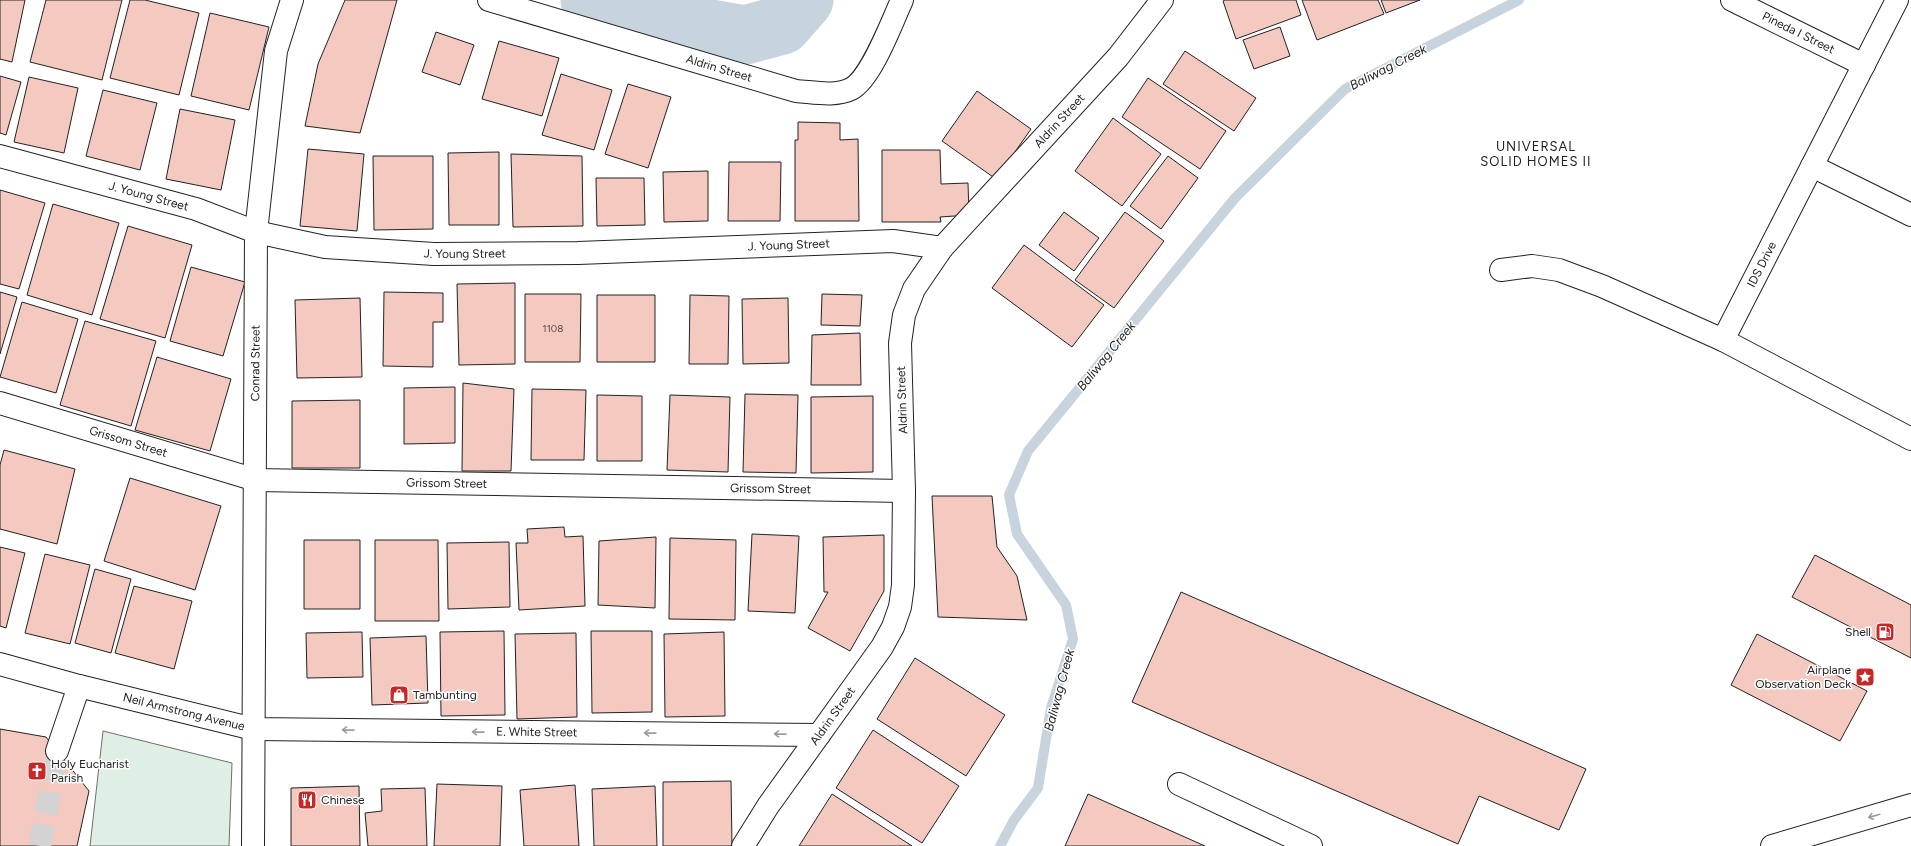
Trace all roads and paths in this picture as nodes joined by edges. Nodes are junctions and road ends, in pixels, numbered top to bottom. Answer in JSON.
{"nodes":[{"id":1,"x":292,"y":0,"type":"edge"},
{"id":2,"x":489,"y":0,"type":"edge"},
{"id":3,"x":902,"y":0,"type":"edge"},
{"id":4,"x":1162,"y":0,"type":"edge"},
{"id":5,"x":1732,"y":0,"type":"edge"},
{"id":6,"x":1897,"y":0,"type":"edge"},
{"id":7,"x":1864,"y":65,"type":"junction"},
{"id":8,"x":0,"y":156,"type":"edge"},
{"id":9,"x":1812,"y":166,"type":"junction"},
{"id":10,"x":1911,"y":215,"type":"edge"},
{"id":11,"x":256,"y":232,"type":"junction"},
{"id":12,"x":942,"y":248,"type":"junction"},
{"id":13,"x":1501,"y":270,"type":"dead end"},
{"id":14,"x":1723,"y":340,"type":"junction"},
{"id":15,"x":0,"y":403,"type":"edge"},
{"id":16,"x":1911,"y":438,"type":"edge"},
{"id":17,"x":256,"y":480,"type":"junction"},
{"id":18,"x":904,"y":491,"type":"junction"},
{"id":19,"x":0,"y":664,"type":"edge"},
{"id":20,"x":79,"y":686,"type":"junction"},
{"id":21,"x":254,"y":729,"type":"junction"},
{"id":22,"x":819,"y":734,"type":"junction"},
{"id":23,"x":57,"y":751,"type":"tunnel mouth"},
{"id":24,"x":1179,"y":784,"type":"dead end"},
{"id":25,"x":1911,"y":806,"type":"edge"},
{"id":26,"x":253,"y":846,"type":"edge"},
{"id":27,"x":743,"y":846,"type":"edge"},
{"id":28,"x":1311,"y":846,"type":"edge"},
{"id":29,"x":1772,"y":846,"type":"edge"}],
"edges":[{"from":1,"to":11,"type":"street","name":"Conrad Street"},
{"from":2,"to":3,"type":"street","name":"Aldrin Street"},
{"from":4,"to":12,"type":"street","name":"Aldrin Street"},
{"from":5,"to":7,"type":"street","name":"Pineda I Street"},
{"from":6,"to":7,"type":"street","name":"IDS Drive"},
{"from":7,"to":9,"type":"street","name":"IDS Drive"},
{"from":8,"to":11,"type":"street","name":"J. Young Street"},
{"from":9,"to":10,"type":"street"},
{"from":9,"to":14,"type":"street","name":"IDS Drive"},
{"from":11,"to":12,"type":"street","name":"J. Young Street"},
{"from":11,"to":17,"type":"street","name":"Conrad Street"},
{"from":12,"to":18,"type":"street","name":"Aldrin Street"},
{"from":13,"to":14,"type":"street"},
{"from":14,"to":16,"type":"street"},
{"from":15,"to":17,"type":"street","name":"Grissom Street"},
{"from":17,"to":18,"type":"street","name":"Grissom Street"},
{"from":17,"to":21,"type":"street","name":"Conrad Street"},
{"from":18,"to":22,"type":"street","name":"Aldrin Street"},
{"from":19,"to":20,"type":"street","name":"Neil Armstrong Avenue"},
{"from":20,"to":21,"type":"street","name":"Neil Armstrong Avenue"},
{"from":20,"to":23,"type":"street"},
{"from":22,"to":21,"type":"street","name":"E. White Street","one_way":true},
{"from":21,"to":26,"type":"street","name":"Neil Armstrong Avenue"},
{"from":22,"to":27,"type":"street","name":"Aldrin Street"},
{"from":24,"to":28,"type":"street"},
{"from":25,"to":29,"type":"street","one_way":true}]}
